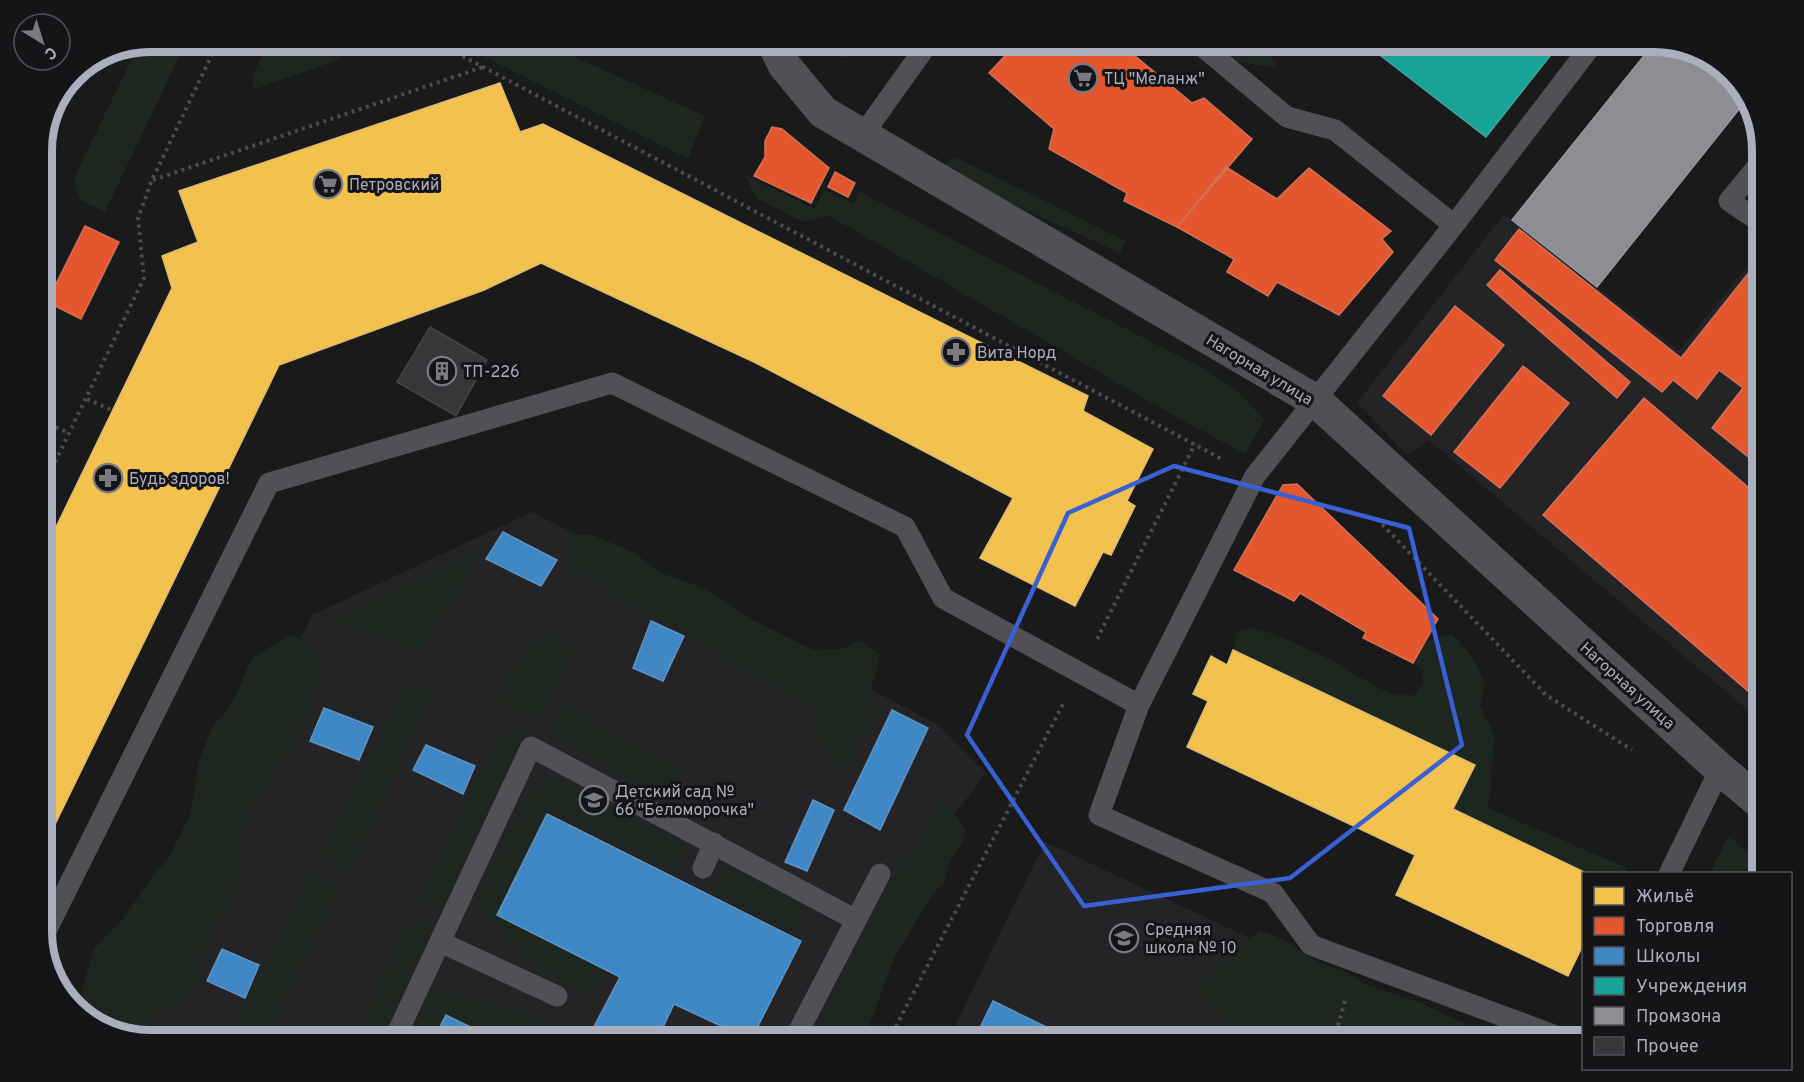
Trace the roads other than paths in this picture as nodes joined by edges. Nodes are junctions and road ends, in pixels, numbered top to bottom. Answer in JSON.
{"nodes":[{"id":1,"x":777,"y":52,"type":"edge"},
{"id":2,"x":922,"y":52,"type":"edge"},
{"id":3,"x":1209,"y":52,"type":"edge"},
{"id":4,"x":1586,"y":52,"type":"edge"},
{"id":5,"x":862,"y":136,"type":"junction"},
{"id":6,"x":1751,"y":174,"type":"edge"},
{"id":7,"x":1751,"y":216,"type":"edge"},
{"id":8,"x":1454,"y":225,"type":"junction"},
{"id":9,"x":1316,"y":401,"type":"junction"},
{"id":10,"x":1139,"y":705,"type":"junction"},
{"id":11,"x":1720,"y":769,"type":"junction"},
{"id":12,"x":1752,"y":796,"type":"edge"},
{"id":13,"x":714,"y":843,"type":"junction"},
{"id":14,"x":703,"y":868,"type":"dead end"},
{"id":15,"x":1669,"y":872,"type":"edge"},
{"id":16,"x":880,"y":874,"type":"dead end"},
{"id":17,"x":53,"y":917,"type":"edge"},
{"id":18,"x":856,"y":920,"type":"junction"},
{"id":19,"x":440,"y":942,"type":"junction"},
{"id":20,"x":557,"y":996,"type":"dead end"},
{"id":21,"x":399,"y":1030,"type":"edge"},
{"id":22,"x":799,"y":1030,"type":"edge"},
{"id":23,"x":1541,"y":1030,"type":"edge"}],
"edges":[{"from":1,"to":5,"type":"street","name":"Нагорная улица"},
{"from":2,"to":5,"type":"lane"},
{"from":3,"to":8,"type":"lane"},
{"from":4,"to":8,"type":"lane"},
{"from":5,"to":9,"type":"street","name":"Нагорная улица"},
{"from":6,"to":7,"type":"lane"},
{"from":8,"to":9,"type":"lane"},
{"from":9,"to":10,"type":"lane"},
{"from":9,"to":11,"type":"street","name":"Нагорная улица"},
{"from":10,"to":17,"type":"lane"},
{"from":10,"to":23,"type":"lane"},
{"from":11,"to":12,"type":"street","name":"Нагорная улица"},
{"from":11,"to":15,"type":"lane"},
{"from":13,"to":14,"type":"lane"},
{"from":13,"to":18,"type":"lane"},
{"from":13,"to":19,"type":"lane"},
{"from":16,"to":18,"type":"lane"},
{"from":18,"to":22,"type":"lane"},
{"from":19,"to":20,"type":"lane"},
{"from":19,"to":21,"type":"lane"}]}
